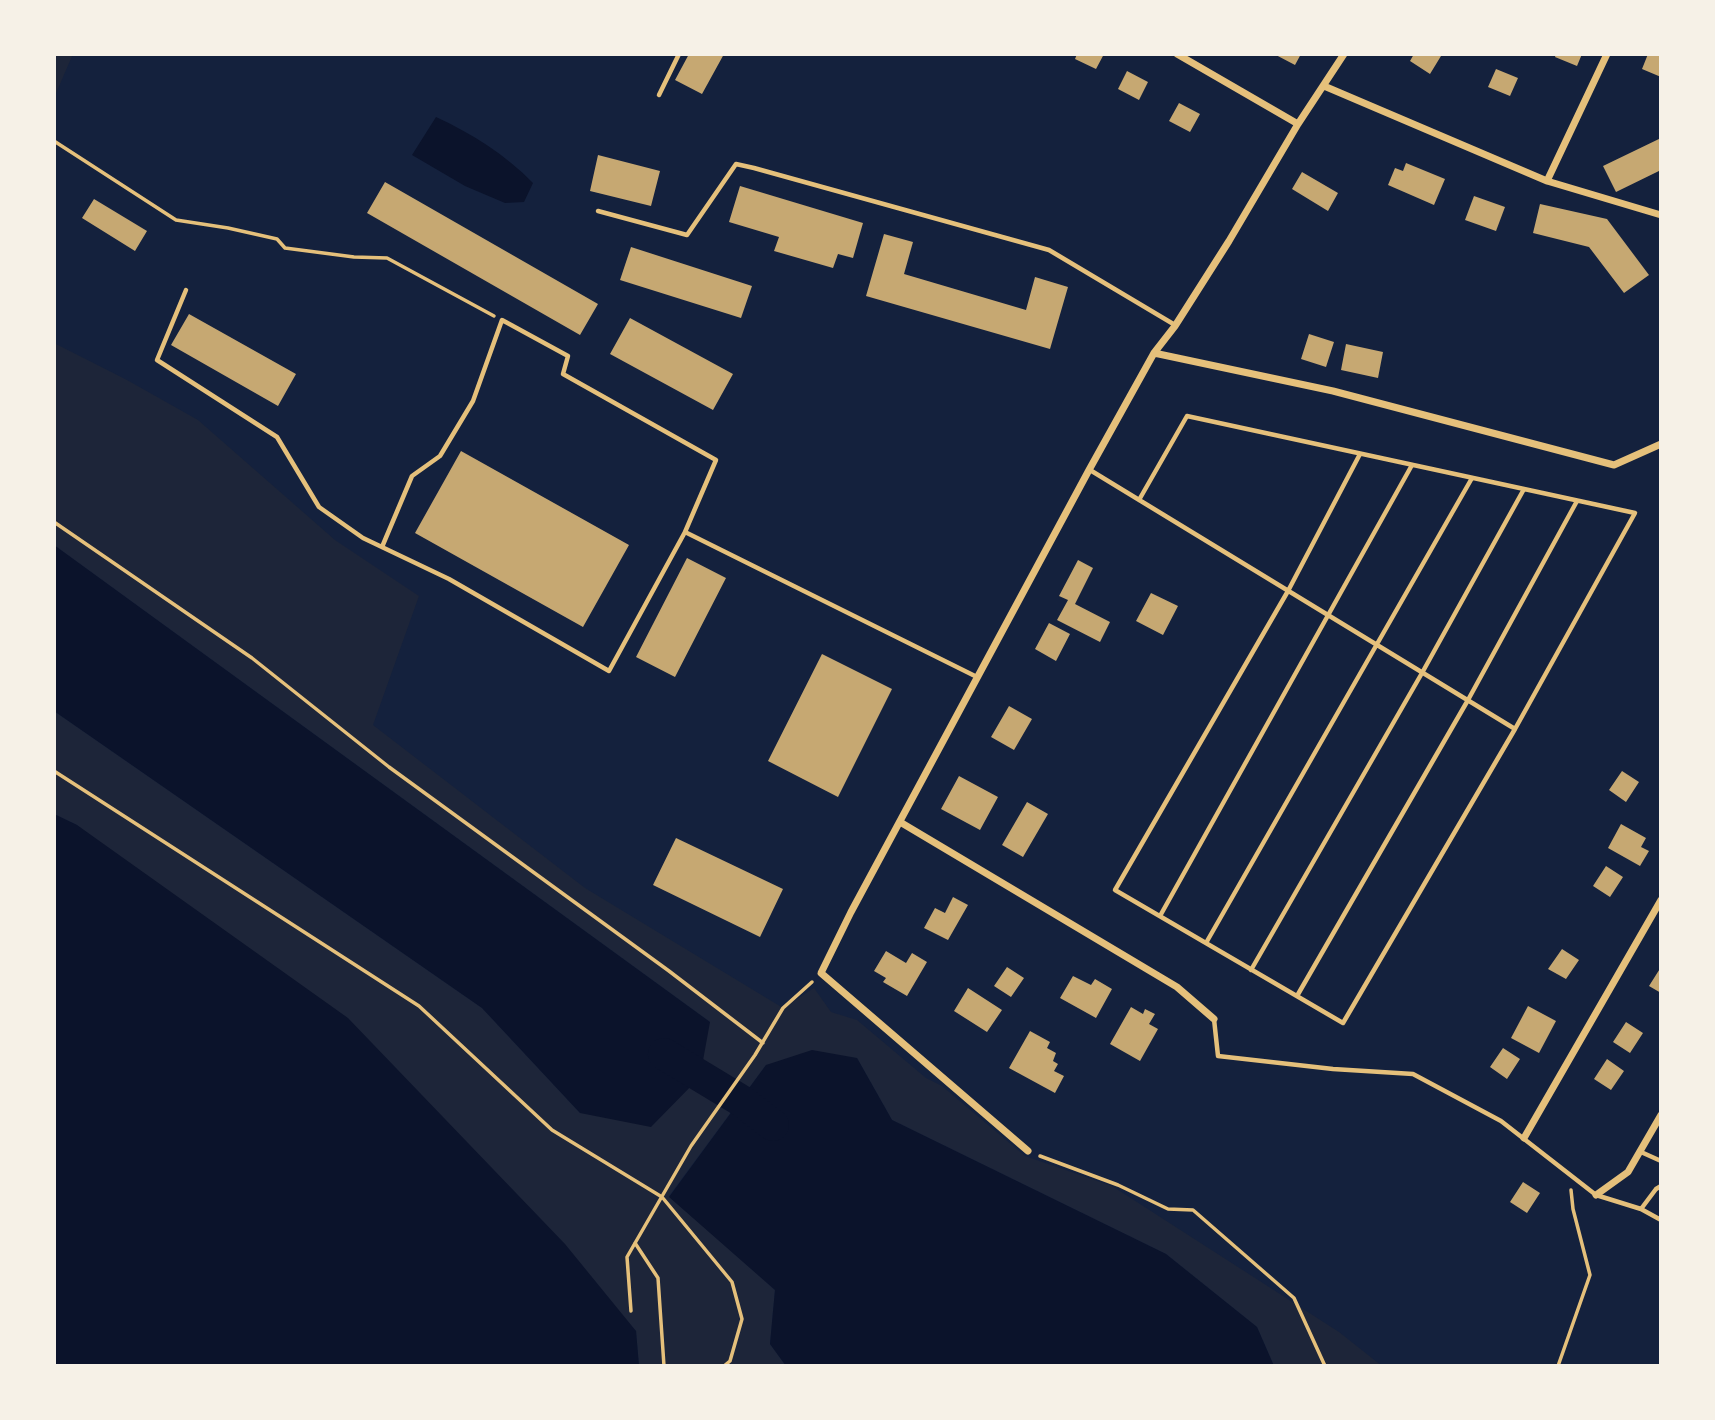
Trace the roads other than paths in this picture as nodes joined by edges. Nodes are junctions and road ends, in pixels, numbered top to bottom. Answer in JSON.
{"nodes":[{"id":1,"x":679,"y":54,"type":"edge"},
{"id":2,"x":1177,"y":54,"type":"edge"},
{"id":3,"x":1344,"y":54,"type":"edge"},
{"id":4,"x":1607,"y":54,"type":"edge"},
{"id":5,"x":1324,"y":86,"type":"junction"},
{"id":6,"x":659,"y":95,"type":"dead end"},
{"id":7,"x":1298,"y":124,"type":"junction"},
{"id":8,"x":1547,"y":181,"type":"junction"},
{"id":9,"x":598,"y":211,"type":"dead end"},
{"id":10,"x":1661,"y":215,"type":"edge"},
{"id":11,"x":186,"y":290,"type":"dead end"},
{"id":12,"x":1175,"y":326,"type":"junction"},
{"id":13,"x":1154,"y":353,"type":"junction"},
{"id":14,"x":1661,"y":444,"type":"edge"},
{"id":15,"x":1360,"y":454,"type":"junction"},
{"id":16,"x":1412,"y":465,"type":"junction"},
{"id":17,"x":1089,"y":470,"type":"junction"},
{"id":18,"x":1472,"y":478,"type":"junction"},
{"id":19,"x":1524,"y":489,"type":"junction"},
{"id":20,"x":1139,"y":500,"type":"junction"},
{"id":21,"x":1577,"y":501,"type":"junction"},
{"id":22,"x":685,"y":533,"type":"junction"},
{"id":23,"x":382,"y":547,"type":"junction"},
{"id":24,"x":1288,"y":591,"type":"junction"},
{"id":25,"x":1329,"y":616,"type":"junction"},
{"id":26,"x":1376,"y":645,"type":"junction"},
{"id":27,"x":1422,"y":673,"type":"junction"},
{"id":28,"x":978,"y":677,"type":"junction"},
{"id":29,"x":1468,"y":700,"type":"junction"},
{"id":30,"x":1515,"y":729,"type":"junction"},
{"id":31,"x":900,"y":822,"type":"junction"},
{"id":32,"x":1661,"y":900,"type":"edge"},
{"id":33,"x":1160,"y":916,"type":"junction"},
{"id":34,"x":1206,"y":943,"type":"junction"},
{"id":35,"x":1251,"y":970,"type":"junction"},
{"id":36,"x":1297,"y":996,"type":"junction"},
{"id":37,"x":1214,"y":1018,"type":"joint"},
{"id":38,"x":1661,"y":1115,"type":"edge"},
{"id":39,"x":1524,"y":1138,"type":"junction"},
{"id":40,"x":1028,"y":1151,"type":"road end"},
{"id":41,"x":1641,"y":1152,"type":"junction"},
{"id":42,"x":1661,"y":1161,"type":"edge"},
{"id":43,"x":1661,"y":1186,"type":"edge"},
{"id":44,"x":1596,"y":1195,"type":"junction"},
{"id":45,"x":1641,"y":1209,"type":"junction"},
{"id":46,"x":1661,"y":1220,"type":"edge"}],
"edges":[{"from":1,"to":6,"type":"lane"},
{"from":2,"to":7,"type":"street"},
{"from":3,"to":5,"type":"street"},
{"from":4,"to":8,"type":"street"},
{"from":5,"to":7,"type":"street"},
{"from":5,"to":8,"type":"street"},
{"from":7,"to":12,"type":"street"},
{"from":8,"to":10,"type":"street"},
{"from":9,"to":12,"type":"lane"},
{"from":11,"to":23,"type":"lane"},
{"from":12,"to":13,"type":"street"},
{"from":13,"to":14,"type":"street"},
{"from":13,"to":17,"type":"street"},
{"from":15,"to":16,"type":"lane"},
{"from":15,"to":20,"type":"lane"},
{"from":15,"to":24,"type":"lane"},
{"from":16,"to":18,"type":"lane"},
{"from":16,"to":25,"type":"lane"},
{"from":17,"to":20,"type":"lane"},
{"from":17,"to":28,"type":"street"},
{"from":18,"to":19,"type":"lane"},
{"from":18,"to":26,"type":"lane"},
{"from":19,"to":21,"type":"lane"},
{"from":19,"to":27,"type":"lane"},
{"from":20,"to":24,"type":"lane"},
{"from":21,"to":29,"type":"lane"},
{"from":21,"to":30,"type":"lane"},
{"from":22,"to":23,"type":"lane"},
{"from":22,"to":23,"type":"lane"},
{"from":22,"to":28,"type":"lane"},
{"from":24,"to":25,"type":"lane"},
{"from":24,"to":33,"type":"lane"},
{"from":25,"to":26,"type":"lane"},
{"from":25,"to":33,"type":"lane"},
{"from":26,"to":27,"type":"lane"},
{"from":26,"to":34,"type":"lane"},
{"from":27,"to":29,"type":"lane"},
{"from":27,"to":35,"type":"lane"},
{"from":28,"to":31,"type":"street"},
{"from":29,"to":30,"type":"lane"},
{"from":29,"to":36,"type":"lane"},
{"from":30,"to":36,"type":"lane"},
{"from":31,"to":37,"type":"street"},
{"from":31,"to":40,"type":"street"},
{"from":32,"to":39,"type":"street"},
{"from":33,"to":34,"type":"lane"},
{"from":34,"to":35,"type":"lane"},
{"from":35,"to":36,"type":"lane"},
{"from":37,"to":39,"type":"lane"},
{"from":38,"to":41,"type":"street"},
{"from":39,"to":44,"type":"lane"},
{"from":41,"to":42,"type":"lane"},
{"from":41,"to":44,"type":"street"},
{"from":43,"to":45,"type":"lane"},
{"from":44,"to":45,"type":"lane"},
{"from":45,"to":46,"type":"lane"}]}
